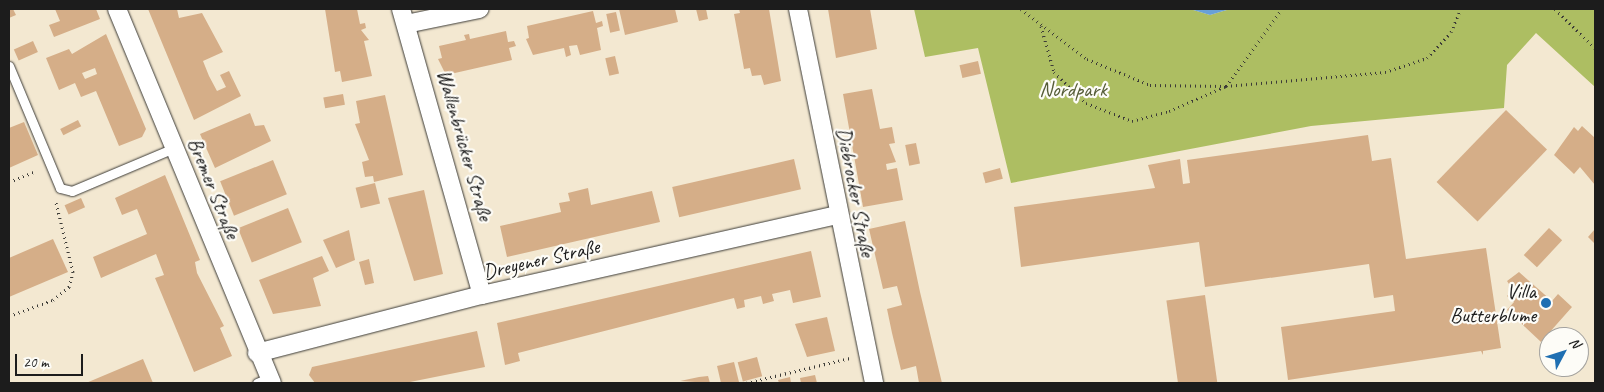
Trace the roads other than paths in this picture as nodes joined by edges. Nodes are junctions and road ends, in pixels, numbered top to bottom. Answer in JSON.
{"nodes":[{"id":1,"x":117,"y":9,"type":"edge"},
{"id":2,"x":479,"y":9,"type":"edge"},
{"id":3,"x":798,"y":9,"type":"edge"},
{"id":4,"x":403,"y":17,"type":"edge"},
{"id":5,"x":9,"y":66,"type":"edge"},
{"id":6,"x":174,"y":148,"type":"junction"},
{"id":7,"x":837,"y":216,"type":"junction"},
{"id":8,"x":482,"y":295,"type":"junction"},
{"id":9,"x":257,"y":353,"type":"junction"},
{"id":10,"x":266,"y":382,"type":"edge"},
{"id":11,"x":874,"y":383,"type":"edge"}],
"edges":[{"from":1,"to":6,"type":"street","name":"Bremer Straße"},
{"from":2,"to":4,"type":"street"},
{"from":3,"to":7,"type":"street","name":"Diebrocker Straße"},
{"from":4,"to":8,"type":"street","name":"Wallenbrücker Straße"},
{"from":5,"to":6,"type":"lane"},
{"from":6,"to":9,"type":"street","name":"Bremer Straße"},
{"from":7,"to":8,"type":"street","name":"Dreyener Straße"},
{"from":7,"to":11,"type":"street","name":"Diebrocker Straße"},
{"from":8,"to":9,"type":"street","name":"Dreyener Straße"},
{"from":9,"to":10,"type":"street","name":"Bremer Straße"}]}
